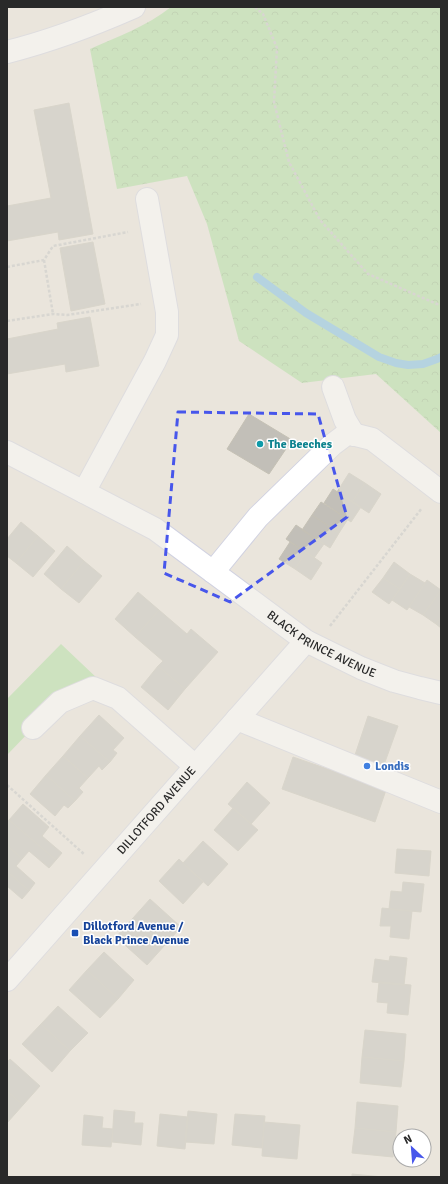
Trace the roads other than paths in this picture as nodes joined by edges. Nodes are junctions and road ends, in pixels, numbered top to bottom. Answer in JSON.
{"nodes":[{"id":1,"x":134,"y":7,"type":"edge"},
{"id":2,"x":7,"y":52,"type":"edge"},
{"id":3,"x":147,"y":199,"type":"dead end"},
{"id":4,"x":333,"y":387,"type":"dead end"},
{"id":5,"x":354,"y":435,"type":"junction"},
{"id":6,"x":7,"y":452,"type":"edge"},
{"id":7,"x":439,"y":490,"type":"edge"},
{"id":8,"x":84,"y":492,"type":"junction"},
{"id":9,"x":213,"y":572,"type":"junction"},
{"id":10,"x":311,"y":643,"type":"junction"},
{"id":11,"x":441,"y":693,"type":"edge"},
{"id":12,"x":237,"y":719,"type":"junction"},
{"id":13,"x":33,"y":728,"type":"dead end"},
{"id":14,"x":195,"y":766,"type":"junction"},
{"id":15,"x":441,"y":802,"type":"edge"},
{"id":16,"x":7,"y":980,"type":"edge"}],
"edges":[{"from":1,"to":2,"type":"street"},
{"from":3,"to":8,"type":"street"},
{"from":4,"to":5,"type":"street"},
{"from":5,"to":7,"type":"street"},
{"from":5,"to":9,"type":"street"},
{"from":6,"to":8,"type":"street","name":"BLACK PRINCE AVENUE"},
{"from":8,"to":9,"type":"street","name":"BLACK PRINCE AVENUE"},
{"from":9,"to":10,"type":"street","name":"BLACK PRINCE AVENUE"},
{"from":10,"to":11,"type":"street","name":"BLACK PRINCE AVENUE"},
{"from":10,"to":12,"type":"street","name":"DILLOTFORD AVENUE"},
{"from":12,"to":14,"type":"street","name":"DILLOTFORD AVENUE"},
{"from":12,"to":15,"type":"street"},
{"from":13,"to":14,"type":"street"},
{"from":14,"to":16,"type":"street","name":"DILLOTFORD AVENUE"}]}
